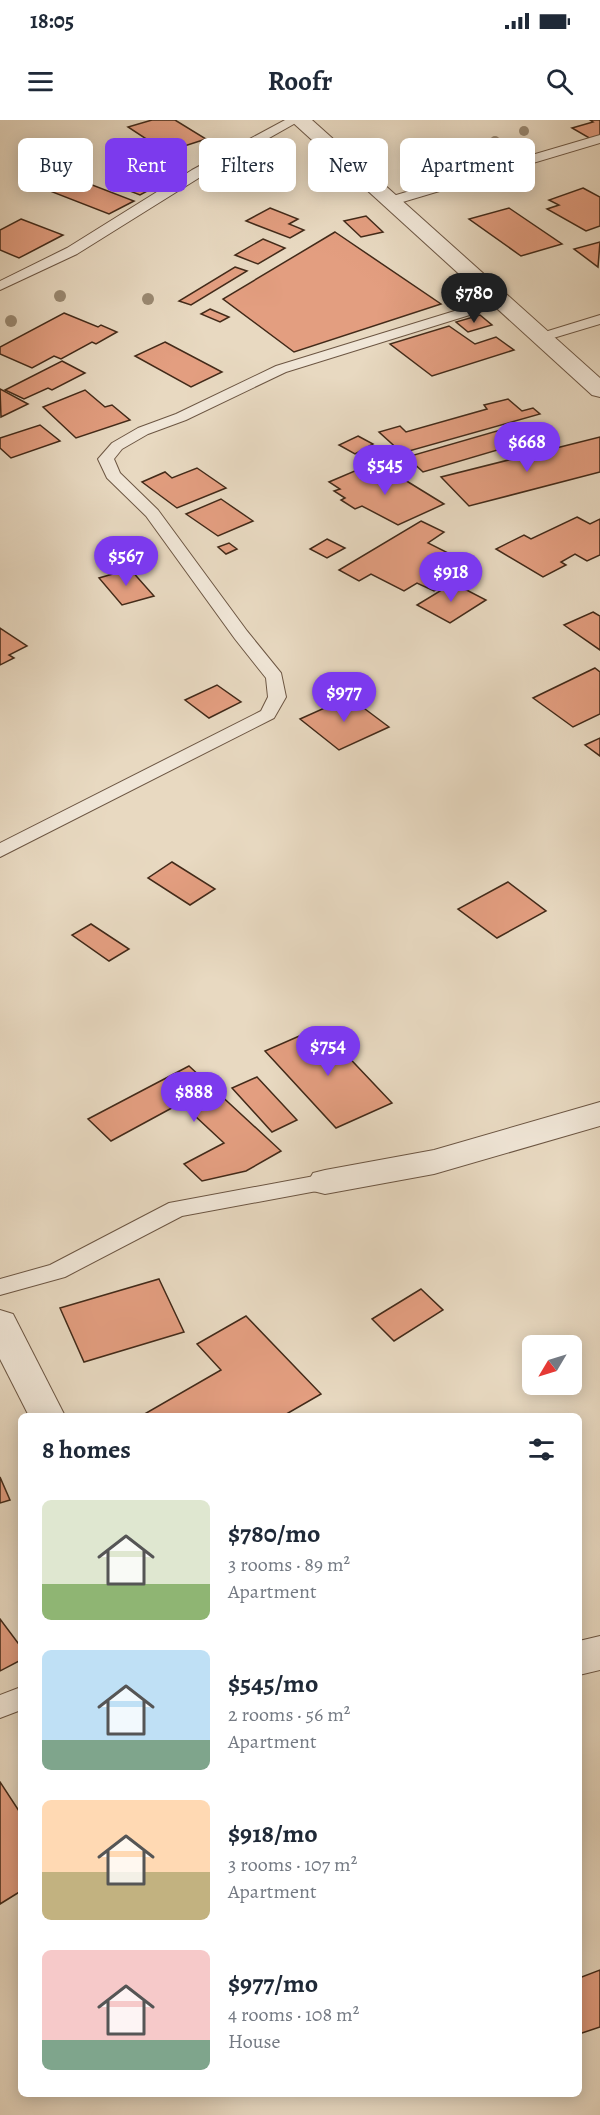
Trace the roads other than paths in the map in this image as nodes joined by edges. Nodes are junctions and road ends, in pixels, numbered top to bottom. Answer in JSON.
{"nodes":[{"id":1,"x":295,"y":120,"type":"edge"},
{"id":2,"x":300,"y":120,"type":"edge"},
{"id":3,"x":600,"y":140,"type":"edge"},
{"id":4,"x":391,"y":201,"type":"junction"},
{"id":5,"x":0,"y":286,"type":"edge"},
{"id":6,"x":500,"y":301,"type":"junction"},
{"id":7,"x":600,"y":319,"type":"edge"},
{"id":8,"x":540,"y":338,"type":"junction"},
{"id":9,"x":600,"y":390,"type":"edge"},
{"id":10,"x":0,"y":851,"type":"edge"},
{"id":11,"x":600,"y":1114,"type":"edge"},
{"id":12,"x":325,"y":1182,"type":"joint"},
{"id":13,"x":0,"y":1287,"type":"edge"},
{"id":14,"x":0,"y":1324,"type":"edge"},
{"id":15,"x":45,"y":1413,"type":"edge"},
{"id":16,"x":600,"y":1653,"type":"edge"},
{"id":17,"x":582,"y":1657,"type":"edge"},
{"id":18,"x":18,"y":1699,"type":"edge"},
{"id":19,"x":0,"y":1707,"type":"edge"}],
"edges":[{"from":1,"to":5,"type":"lane"},
{"from":2,"to":4,"type":"street"},
{"from":3,"to":4,"type":"lane"},
{"from":4,"to":6,"type":"street"},
{"from":6,"to":8,"type":"street"},
{"from":6,"to":10,"type":"lane"},
{"from":7,"to":8,"type":"lane"},
{"from":8,"to":9,"type":"street"},
{"from":11,"to":12,"type":"street"},
{"from":12,"to":13,"type":"lane"},
{"from":14,"to":15,"type":"street"},
{"from":16,"to":17,"type":"street"},
{"from":18,"to":19,"type":"lane"}]}
